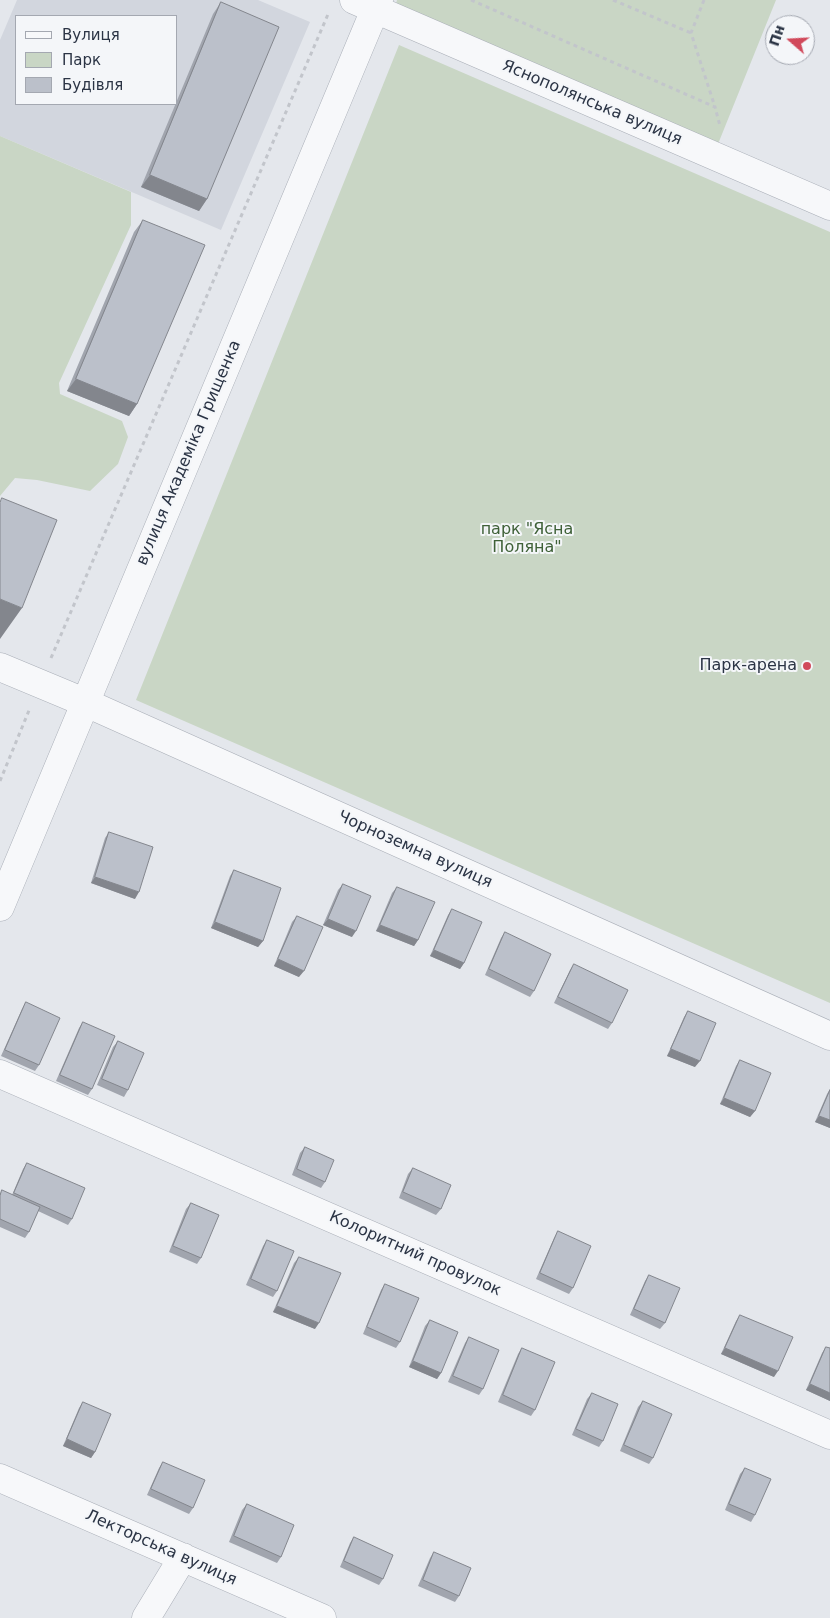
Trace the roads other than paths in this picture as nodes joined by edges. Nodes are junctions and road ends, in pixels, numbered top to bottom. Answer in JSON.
{"nodes":[{"id":1,"x":360,"y":4,"type":"edge"},
{"id":2,"x":830,"y":206,"type":"edge"},
{"id":3,"x":0,"y":667,"type":"edge"},
{"id":4,"x":84,"y":702,"type":"junction"},
{"id":5,"x":0,"y":907,"type":"edge"},
{"id":6,"x":830,"y":1036,"type":"edge"},
{"id":7,"x":0,"y":1074,"type":"edge"},
{"id":8,"x":830,"y":1435,"type":"edge"},
{"id":9,"x":0,"y":1478,"type":"edge"},
{"id":10,"x":183,"y":1557,"type":"junction"},
{"id":11,"x":146,"y":1618,"type":"edge"},
{"id":12,"x":322,"y":1618,"type":"edge"}],
"edges":[{"from":1,"to":2,"type":"street","name":"Яснополянська вулиця"},
{"from":1,"to":4,"type":"street","name":"вулиця Академіка Грищенка"},
{"from":3,"to":4,"type":"street","name":"Чорноземна вулиця"},
{"from":4,"to":5,"type":"street","name":"вулиця Академіка Грищенка"},
{"from":4,"to":6,"type":"street","name":"Чорноземна вулиця"},
{"from":7,"to":8,"type":"street","name":"Колоритний провулок"},
{"from":9,"to":10,"type":"street","name":"Лекторська вулиця"},
{"from":10,"to":11,"type":"street"},
{"from":10,"to":12,"type":"street","name":"Лекторська вулиця"}]}
